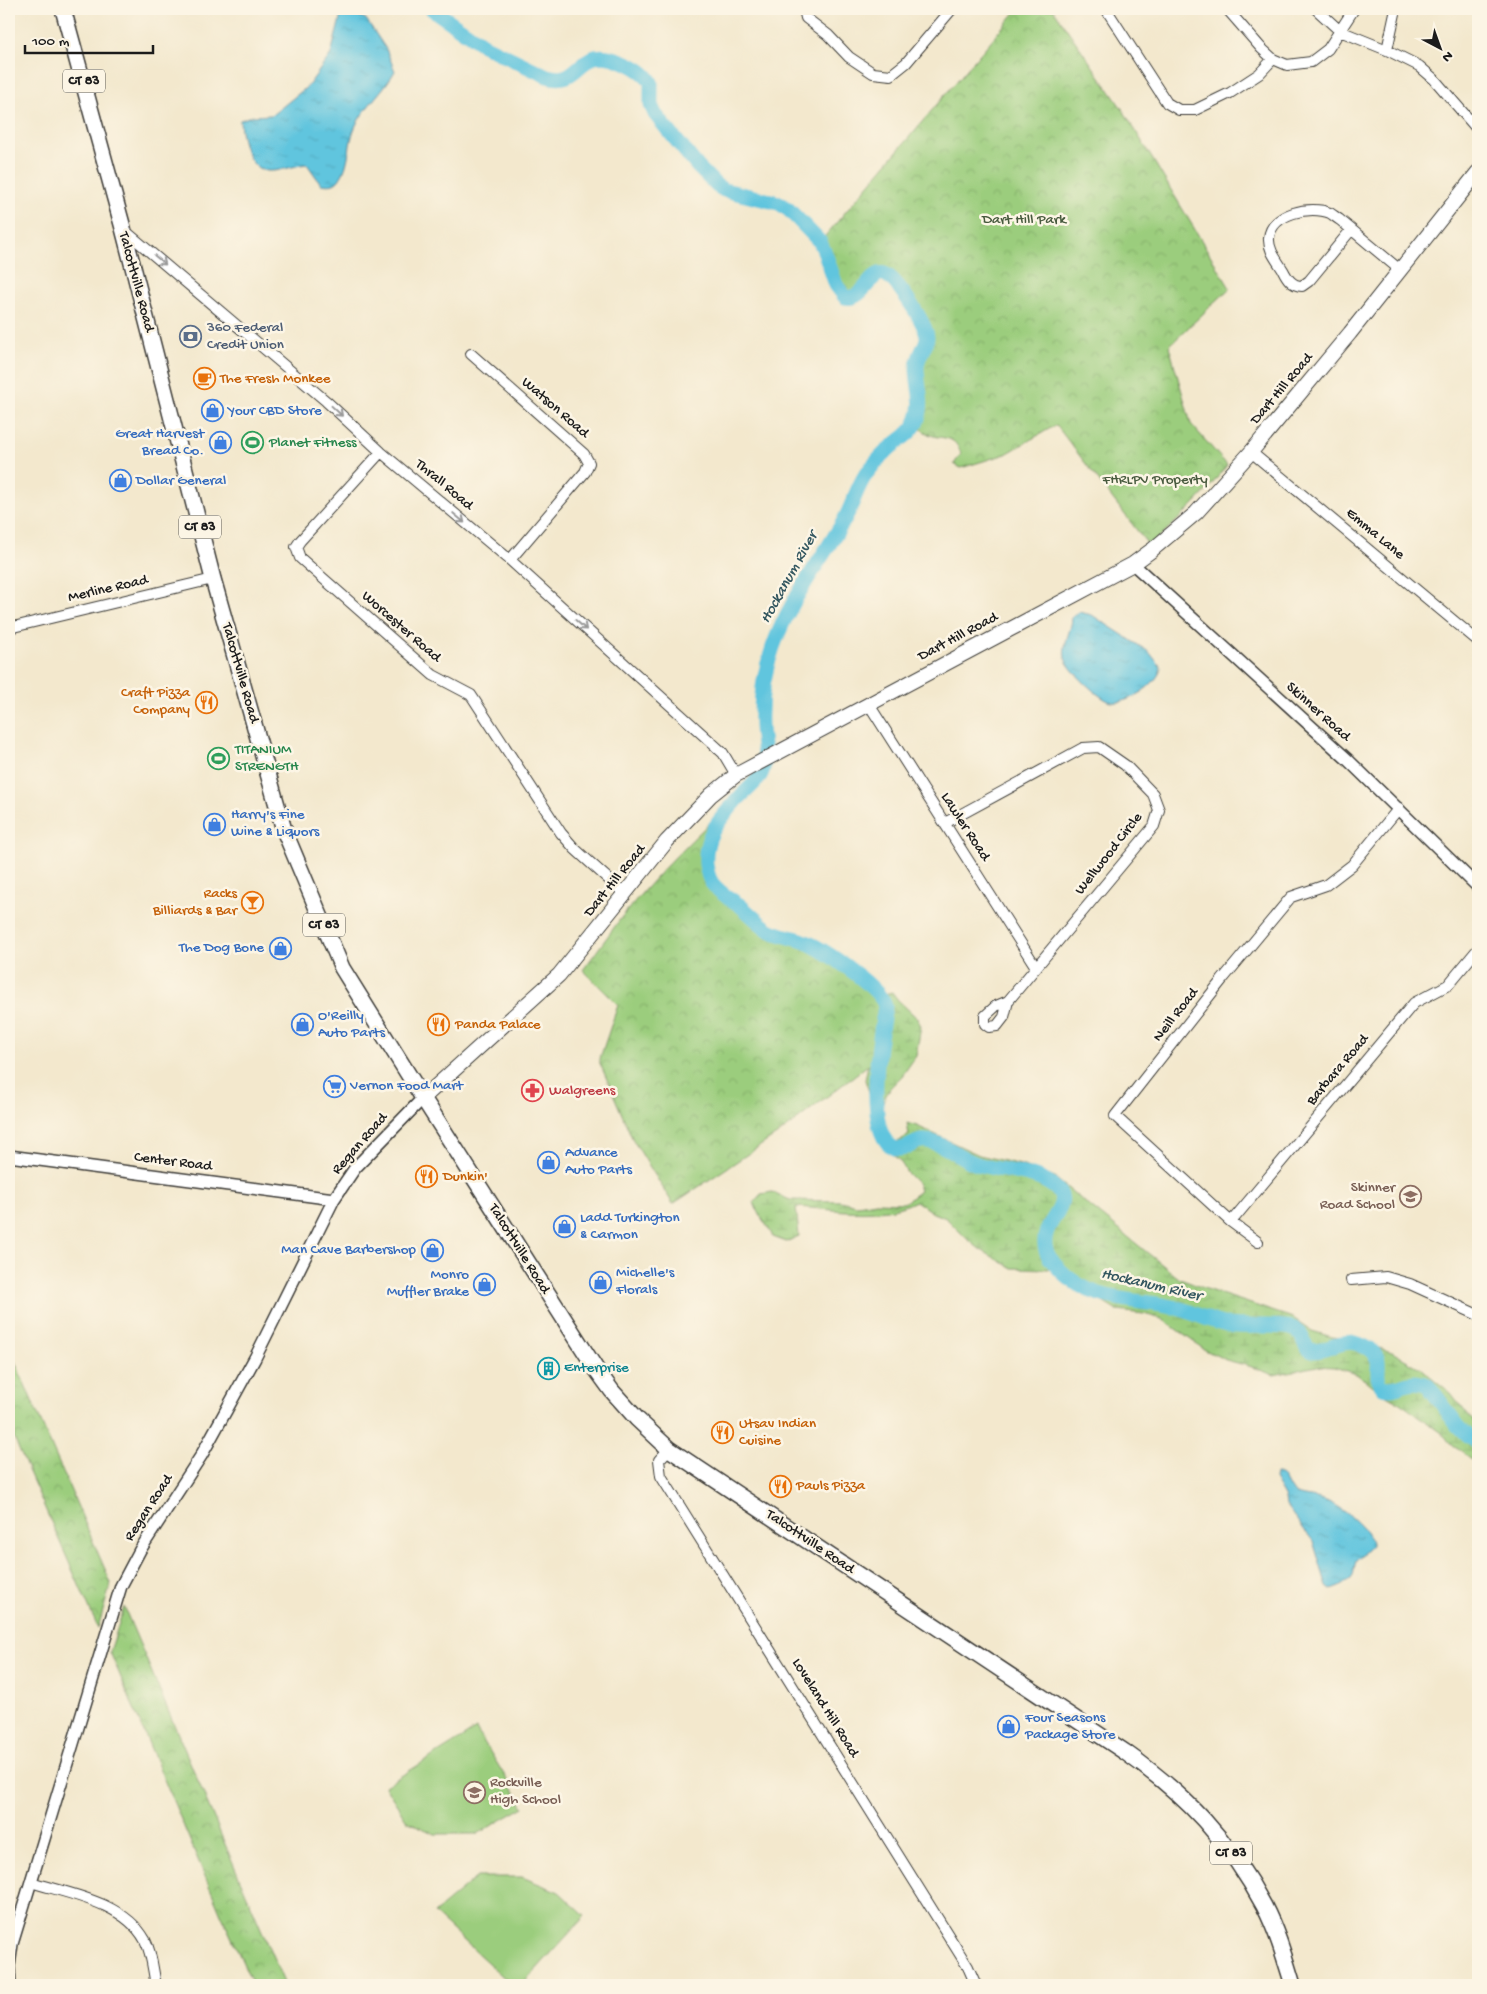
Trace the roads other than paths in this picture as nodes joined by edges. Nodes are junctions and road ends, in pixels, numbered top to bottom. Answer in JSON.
{"nodes":[{"id":1,"x":63,"y":9,"type":"edge"},
{"id":2,"x":804,"y":9,"type":"edge"},
{"id":3,"x":952,"y":9,"type":"edge"},
{"id":4,"x":1106,"y":9,"type":"edge"},
{"id":5,"x":1227,"y":9,"type":"edge"},
{"id":6,"x":1316,"y":9,"type":"edge"},
{"id":7,"x":1354,"y":9,"type":"edge"},
{"id":8,"x":1396,"y":9,"type":"edge"},
{"id":9,"x":1340,"y":31,"type":"junction"},
{"id":10,"x":1387,"y":50,"type":"junction"},
{"id":11,"x":1274,"y":59,"type":"junction"},
{"id":12,"x":1478,"y":130,"type":"edge"},
{"id":13,"x":1478,"y":172,"type":"edge"},
{"id":14,"x":123,"y":228,"type":"junction"},
{"id":15,"x":1351,"y":230,"type":"junction"},
{"id":16,"x":1400,"y":270,"type":"junction"},
{"id":17,"x":471,"y":354,"type":"dead end"},
{"id":18,"x":381,"y":452,"type":"junction"},
{"id":19,"x":1252,"y":452,"type":"junction"},
{"id":20,"x":510,"y":560,"type":"junction"},
{"id":21,"x":1133,"y":564,"type":"junction"},
{"id":22,"x":214,"y":579,"type":"junction"},
{"id":23,"x":9,"y":628,"type":"edge"},
{"id":24,"x":1478,"y":641,"type":"edge"},
{"id":25,"x":868,"y":703,"type":"junction"},
{"id":26,"x":736,"y":775,"type":"junction"},
{"id":27,"x":1399,"y":808,"type":"junction"},
{"id":28,"x":945,"y":823,"type":"junction"},
{"id":29,"x":1478,"y":887,"type":"edge"},
{"id":30,"x":625,"y":894,"type":"junction"},
{"id":31,"x":1478,"y":949,"type":"edge"},
{"id":32,"x":1036,"y":967,"type":"junction"},
{"id":33,"x":1008,"y":1001,"type":"dead end"},
{"id":34,"x":422,"y":1098,"type":"junction"},
{"id":35,"x":9,"y":1156,"type":"edge"},
{"id":36,"x":334,"y":1199,"type":"junction"},
{"id":37,"x":1231,"y":1222,"type":"junction"},
{"id":38,"x":1258,"y":1242,"type":"dead end"},
{"id":39,"x":1351,"y":1280,"type":"dead end"},
{"id":40,"x":1478,"y":1315,"type":"edge"},
{"id":41,"x":669,"y":1449,"type":"junction"},
{"id":42,"x":31,"y":1882,"type":"junction"},
{"id":43,"x":10,"y":1985,"type":"edge"},
{"id":44,"x":156,"y":1985,"type":"edge"},
{"id":45,"x":976,"y":1985,"type":"edge"},
{"id":46,"x":1293,"y":1985,"type":"edge"}],
"edges":[{"from":1,"to":14,"type":"main road","name":"Talcottville Road","number":"CT 83"},
{"from":2,"to":3,"type":"street"},
{"from":4,"to":11,"type":"street"},
{"from":5,"to":11,"type":"street"},
{"from":6,"to":9,"type":"street"},
{"from":7,"to":9,"type":"street"},
{"from":8,"to":10,"type":"street"},
{"from":9,"to":10,"type":"street"},
{"from":9,"to":11,"type":"street"},
{"from":10,"to":12,"type":"street"},
{"from":13,"to":16,"type":"main road","name":"Dart Hill Road"},
{"from":14,"to":18,"type":"street","name":"Thrall Road","one_way":true},
{"from":14,"to":22,"type":"main road","name":"Talcottville Road","number":"CT 83"},
{"from":15,"to":15,"type":"street"},
{"from":15,"to":16,"type":"street"},
{"from":16,"to":19,"type":"main road","name":"Dart Hill Road"},
{"from":17,"to":20,"type":"street","name":"Watson Road"},
{"from":18,"to":20,"type":"street","name":"Thrall Road","one_way":true},
{"from":18,"to":30,"type":"street","name":"Worcester Road"},
{"from":19,"to":21,"type":"main road","name":"Dart Hill Road"},
{"from":19,"to":24,"type":"street","name":"Emma Lane"},
{"from":20,"to":26,"type":"street","name":"Thrall Road","one_way":true},
{"from":21,"to":25,"type":"main road","name":"Dart Hill Road"},
{"from":21,"to":27,"type":"street","name":"Skinner Road"},
{"from":22,"to":23,"type":"street","name":"Merline Road"},
{"from":22,"to":34,"type":"main road","name":"Talcottville Road","number":"CT 83"},
{"from":25,"to":26,"type":"main road","name":"Dart Hill Road"},
{"from":25,"to":28,"type":"street","name":"Lawler Road"},
{"from":26,"to":30,"type":"main road","name":"Dart Hill Road"},
{"from":27,"to":29,"type":"street","name":"Skinner Road"},
{"from":27,"to":37,"type":"street","name":"Neill Road"},
{"from":28,"to":32,"type":"street","name":"Lawler Road"},
{"from":28,"to":32,"type":"street","name":"Wellwood Circle"},
{"from":30,"to":34,"type":"main road","name":"Dart Hill Road"},
{"from":31,"to":37,"type":"street","name":"Barbara Road"},
{"from":32,"to":33,"type":"street","name":"Wellwood Circle"},
{"from":34,"to":36,"type":"street","name":"Regan Road"},
{"from":34,"to":41,"type":"main road","name":"Talcottville Road","number":"CT 83"},
{"from":35,"to":36,"type":"street","name":"Center Road"},
{"from":36,"to":42,"type":"street","name":"Regan Road"},
{"from":37,"to":38,"type":"street","name":"Neill Road"},
{"from":39,"to":40,"type":"street"},
{"from":41,"to":45,"type":"street","name":"Loveland Hill Road"},
{"from":41,"to":46,"type":"main road","name":"Talcottville Road","number":"CT 83"},
{"from":42,"to":43,"type":"street","name":"Regan Road"},
{"from":42,"to":44,"type":"street"}]}
